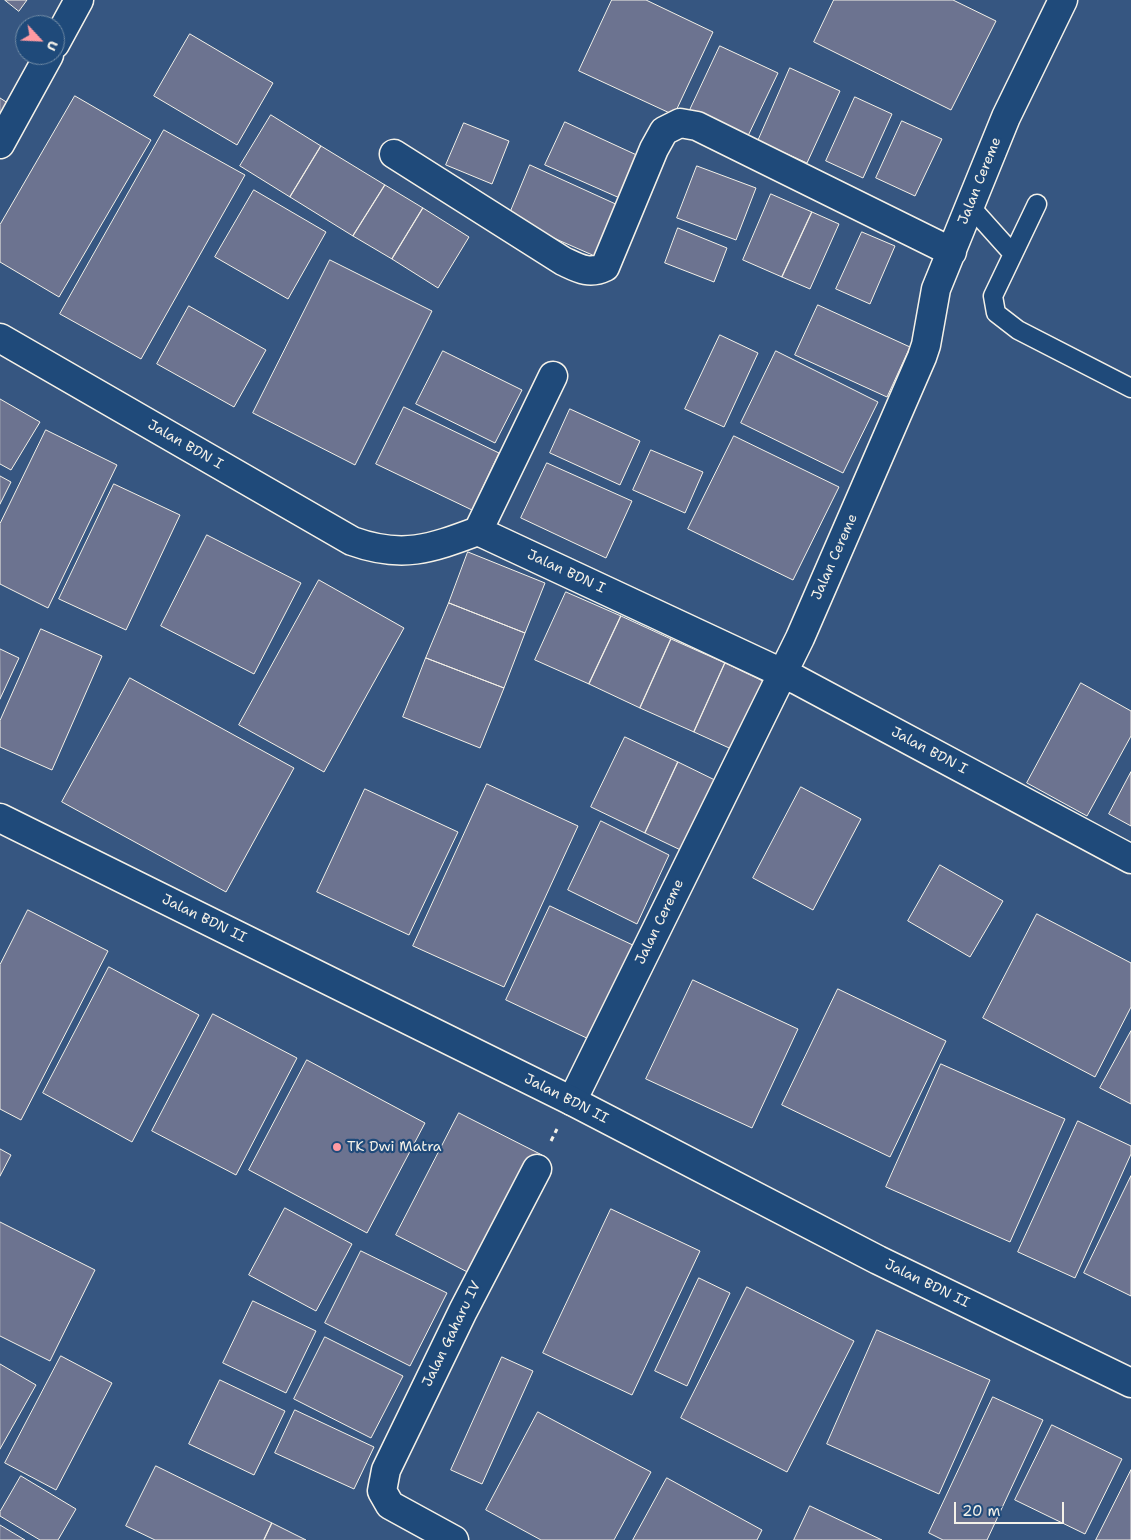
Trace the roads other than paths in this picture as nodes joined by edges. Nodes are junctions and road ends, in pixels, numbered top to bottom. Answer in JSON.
{"nodes":[{"id":1,"x":79,"y":0,"type":"edge"},
{"id":2,"x":1063,"y":0,"type":"edge"},
{"id":3,"x":65,"y":26,"type":"edge"},
{"id":4,"x":43,"y":65,"type":"edge"},
{"id":5,"x":0,"y":144,"type":"edge"},
{"id":6,"x":394,"y":154,"type":"dead end"},
{"id":7,"x":1037,"y":204,"type":"dead end"},
{"id":8,"x":970,"y":206,"type":"junction"},
{"id":9,"x":952,"y":252,"type":"junction"},
{"id":10,"x":1013,"y":254,"type":"junction"},
{"id":11,"x":0,"y":338,"type":"edge"},
{"id":12,"x":553,"y":376,"type":"dead end"},
{"id":13,"x":1131,"y":388,"type":"edge"},
{"id":14,"x":478,"y":531,"type":"junction"},
{"id":15,"x":782,"y":673,"type":"junction"},
{"id":16,"x":0,"y":818,"type":"edge"},
{"id":17,"x":1131,"y":859,"type":"edge"},
{"id":18,"x":572,"y":1101,"type":"junction"},
{"id":19,"x":536,"y":1168,"type":"road end"},
{"id":20,"x":1131,"y":1383,"type":"edge"},
{"id":21,"x":454,"y":1540,"type":"edge"}],
"edges":[{"from":1,"to":3,"type":"street"},
{"from":2,"to":8,"type":"street","name":"Jalan Cereme"},
{"from":4,"to":5,"type":"street"},
{"from":6,"to":9,"type":"street"},
{"from":7,"to":10,"type":"lane"},
{"from":8,"to":9,"type":"street","name":"Jalan Cereme"},
{"from":8,"to":10,"type":"lane"},
{"from":9,"to":15,"type":"street","name":"Jalan Cereme"},
{"from":10,"to":13,"type":"lane"},
{"from":11,"to":14,"type":"street","name":"Jalan BDN I"},
{"from":12,"to":14,"type":"street"},
{"from":14,"to":15,"type":"street","name":"Jalan BDN I"},
{"from":15,"to":17,"type":"street","name":"Jalan BDN I"},
{"from":15,"to":18,"type":"street","name":"Jalan Cereme"},
{"from":16,"to":18,"type":"street","name":"Jalan BDN II"},
{"from":18,"to":20,"type":"street","name":"Jalan BDN II"},
{"from":19,"to":21,"type":"street","name":"Jalan Gaharu IV"}]}
